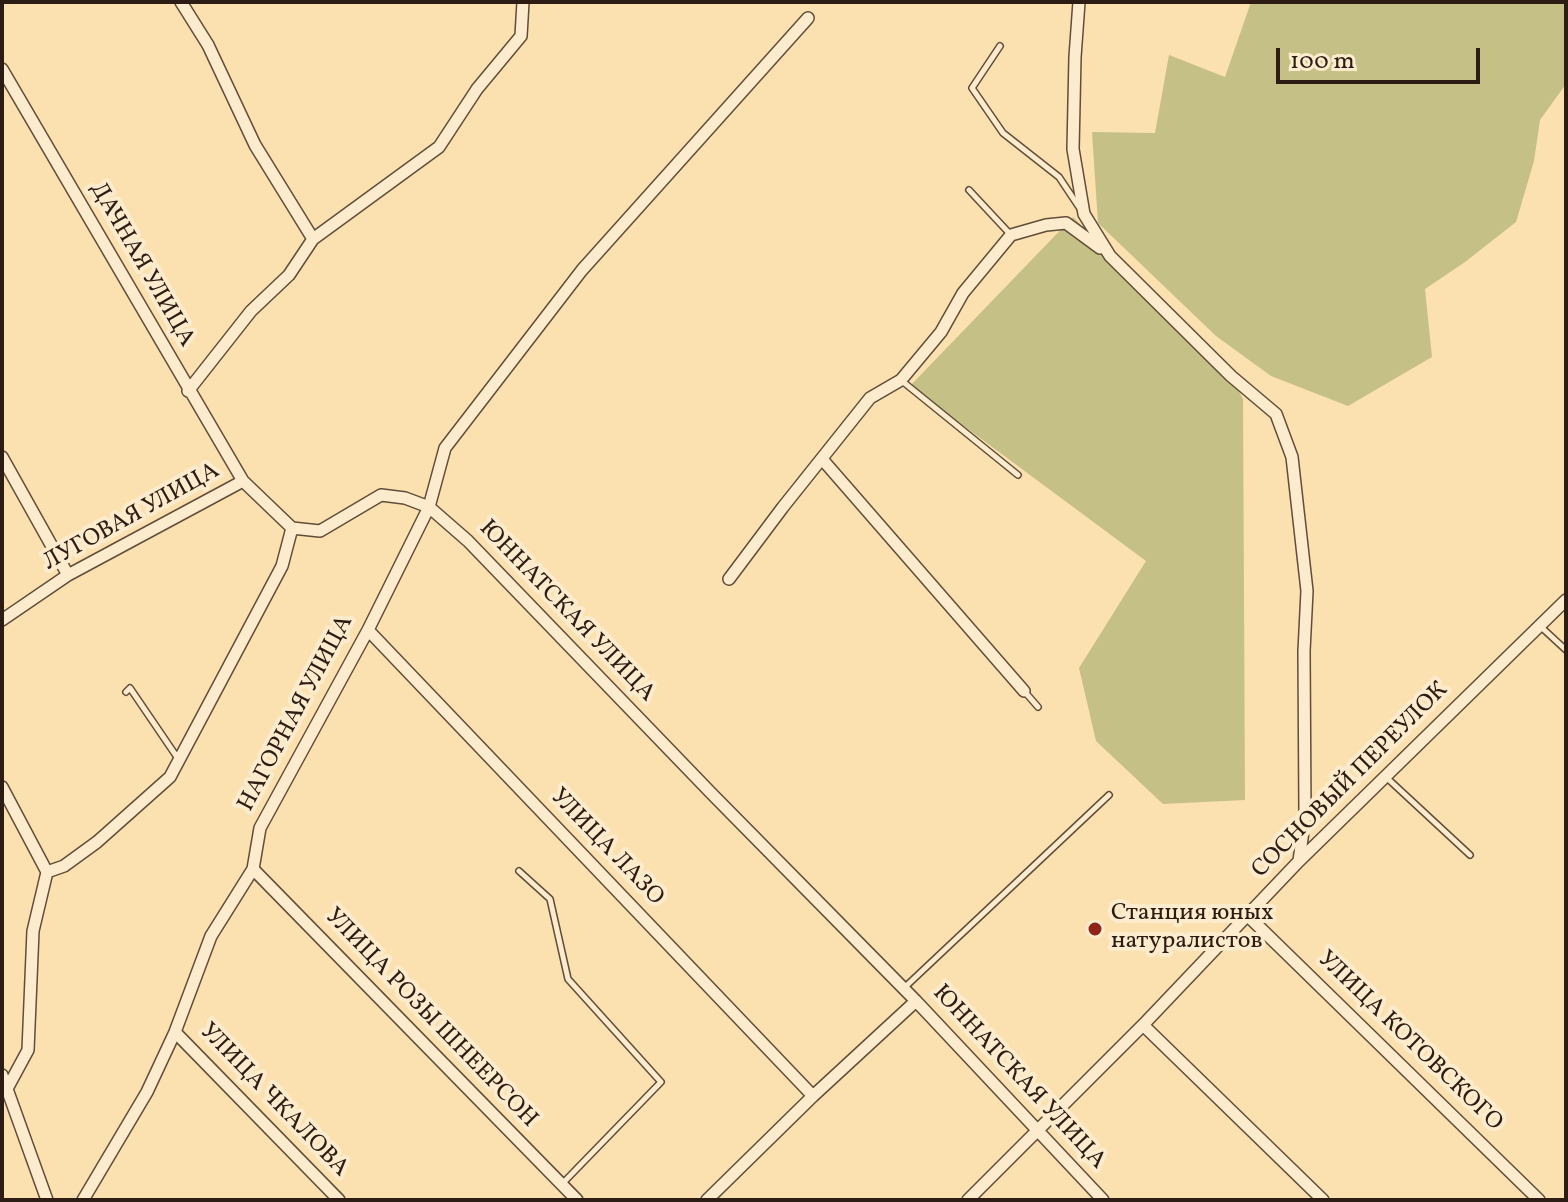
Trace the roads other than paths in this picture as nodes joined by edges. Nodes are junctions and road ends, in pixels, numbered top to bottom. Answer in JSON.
{"nodes":[{"id":1,"x":181,"y":2,"type":"edge"},
{"id":2,"x":523,"y":2,"type":"edge"},
{"id":3,"x":1079,"y":2,"type":"edge"},
{"id":4,"x":808,"y":18,"type":"dead end"},
{"id":5,"x":1000,"y":46,"type":"dead end"},
{"id":6,"x":2,"y":69,"type":"edge"},
{"id":7,"x":969,"y":190,"type":"dead end"},
{"id":8,"x":1084,"y":214,"type":"junction"},
{"id":9,"x":1011,"y":235,"type":"junction"},
{"id":10,"x":313,"y":239,"type":"junction"},
{"id":11,"x":1104,"y":250,"type":"junction"},
{"id":12,"x":901,"y":380,"type":"junction"},
{"id":13,"x":188,"y":391,"type":"junction"},
{"id":14,"x":2,"y":457,"type":"edge"},
{"id":15,"x":822,"y":459,"type":"junction"},
{"id":16,"x":1018,"y":475,"type":"dead end"},
{"id":17,"x":243,"y":481,"type":"junction"},
{"id":18,"x":429,"y":507,"type":"junction"},
{"id":19,"x":292,"y":528,"type":"junction"},
{"id":20,"x":68,"y":575,"type":"junction"},
{"id":21,"x":729,"y":579,"type":"dead end"},
{"id":22,"x":1566,"y":600,"type":"edge"},
{"id":23,"x":2,"y":620,"type":"edge"},
{"id":24,"x":1539,"y":625,"type":"junction"},
{"id":25,"x":368,"y":630,"type":"junction"},
{"id":26,"x":1566,"y":650,"type":"edge"},
{"id":27,"x":1024,"y":691,"type":"joint"},
{"id":28,"x":126,"y":692,"type":"dead end"},
{"id":29,"x":1038,"y":707,"type":"dead end"},
{"id":30,"x":180,"y":760,"type":"junction"},
{"id":31,"x":1387,"y":777,"type":"junction"},
{"id":32,"x":2,"y":787,"type":"edge"},
{"id":33,"x":1109,"y":795,"type":"dead end"},
{"id":34,"x":1470,"y":855,"type":"dead end"},
{"id":35,"x":1299,"y":861,"type":"junction"},
{"id":36,"x":253,"y":869,"type":"junction"},
{"id":37,"x":519,"y":871,"type":"dead end"},
{"id":38,"x":47,"y":872,"type":"junction"},
{"id":39,"x":1247,"y":915,"type":"junction"},
{"id":40,"x":902,"y":989,"type":"junction"},
{"id":41,"x":916,"y":1001,"type":"junction"},
{"id":42,"x":1143,"y":1025,"type":"junction"},
{"id":43,"x":175,"y":1032,"type":"junction"},
{"id":44,"x":2,"y":1075,"type":"edge"},
{"id":45,"x":5,"y":1089,"type":"edge"},
{"id":46,"x":813,"y":1096,"type":"junction"},
{"id":47,"x":1038,"y":1131,"type":"junction"},
{"id":48,"x":561,"y":1184,"type":"junction"},
{"id":49,"x":47,"y":1200,"type":"edge"},
{"id":50,"x":83,"y":1200,"type":"edge"},
{"id":51,"x":339,"y":1200,"type":"edge"},
{"id":52,"x":577,"y":1200,"type":"edge"},
{"id":53,"x":707,"y":1200,"type":"edge"},
{"id":54,"x":968,"y":1200,"type":"edge"},
{"id":55,"x":1103,"y":1200,"type":"edge"},
{"id":56,"x":1323,"y":1200,"type":"edge"},
{"id":57,"x":1539,"y":1200,"type":"edge"}],
"edges":[{"from":1,"to":10,"type":"street"},
{"from":2,"to":10,"type":"street"},
{"from":3,"to":8,"type":"street"},
{"from":4,"to":18,"type":"street"},
{"from":5,"to":8,"type":"lane"},
{"from":6,"to":13,"type":"street","name":"ДАЧНАЯ УЛИЦА"},
{"from":7,"to":9,"type":"lane"},
{"from":8,"to":11,"type":"street"},
{"from":9,"to":11,"type":"street"},
{"from":9,"to":12,"type":"street"},
{"from":10,"to":13,"type":"street"},
{"from":11,"to":35,"type":"street"},
{"from":12,"to":15,"type":"street"},
{"from":12,"to":16,"type":"lane"},
{"from":13,"to":17,"type":"street","name":"ДАЧНАЯ УЛИЦА"},
{"from":14,"to":20,"type":"street"},
{"from":15,"to":21,"type":"street"},
{"from":15,"to":27,"type":"street"},
{"from":17,"to":19,"type":"street","name":"ДАЧНАЯ УЛИЦА"},
{"from":17,"to":20,"type":"street","name":"ЛУГОВАЯ УЛИЦА"},
{"from":18,"to":19,"type":"street"},
{"from":18,"to":25,"type":"street","name":"НАГОРНАЯ УЛИЦА"},
{"from":18,"to":40,"type":"street","name":"ЮННАТСКАЯ УЛИЦА"},
{"from":19,"to":30,"type":"street"},
{"from":20,"to":23,"type":"street","name":"ЛУГОВАЯ УЛИЦА"},
{"from":22,"to":24,"type":"street","name":"СОСНОВЫЙ ПЕРЕУЛОК"},
{"from":24,"to":26,"type":"lane"},
{"from":24,"to":31,"type":"street","name":"СОСНОВЫЙ ПЕРЕУЛОК"},
{"from":25,"to":36,"type":"street","name":"НАГОРНАЯ УЛИЦА"},
{"from":25,"to":46,"type":"street","name":"УЛИЦА ЛАЗО"},
{"from":27,"to":29,"type":"lane"},
{"from":28,"to":30,"type":"lane"},
{"from":30,"to":38,"type":"street"},
{"from":31,"to":34,"type":"lane"},
{"from":31,"to":35,"type":"street","name":"СОСНОВЫЙ ПЕРЕУЛОК"},
{"from":32,"to":38,"type":"street"},
{"from":33,"to":40,"type":"lane"},
{"from":35,"to":39,"type":"street","name":"СОСНОВЫЙ ПЕРЕУЛОК"},
{"from":36,"to":43,"type":"street","name":"НАГОРНАЯ УЛИЦА"},
{"from":36,"to":48,"type":"street","name":"УЛИЦА РОЗЫ ШНЕЕРСОН"},
{"from":37,"to":48,"type":"lane"},
{"from":38,"to":45,"type":"street"},
{"from":39,"to":42,"type":"street","name":"СОСНОВЫЙ ПЕРЕУЛОК"},
{"from":39,"to":57,"type":"street","name":"УЛИЦА КОТОВСКОГО"},
{"from":40,"to":41,"type":"street","name":"ЮННАТСКАЯ УЛИЦА"},
{"from":41,"to":46,"type":"street"},
{"from":41,"to":47,"type":"street","name":"ЮННАТСКАЯ УЛИЦА"},
{"from":42,"to":47,"type":"street","name":"СОСНОВЫЙ ПЕРЕУЛОК"},
{"from":42,"to":56,"type":"street"},
{"from":43,"to":50,"type":"street","name":"НАГОРНАЯ УЛИЦА"},
{"from":43,"to":51,"type":"street","name":"УЛИЦА ЧКАЛОВА"},
{"from":44,"to":45,"type":"street"},
{"from":45,"to":49,"type":"street"},
{"from":46,"to":53,"type":"street"},
{"from":47,"to":54,"type":"street","name":"СОСНОВЫЙ ПЕРЕУЛОК"},
{"from":47,"to":55,"type":"street","name":"ЮННАТСКАЯ УЛИЦА"},
{"from":48,"to":52,"type":"street","name":"УЛИЦА РОЗЫ ШНЕЕРСОН"}]}
